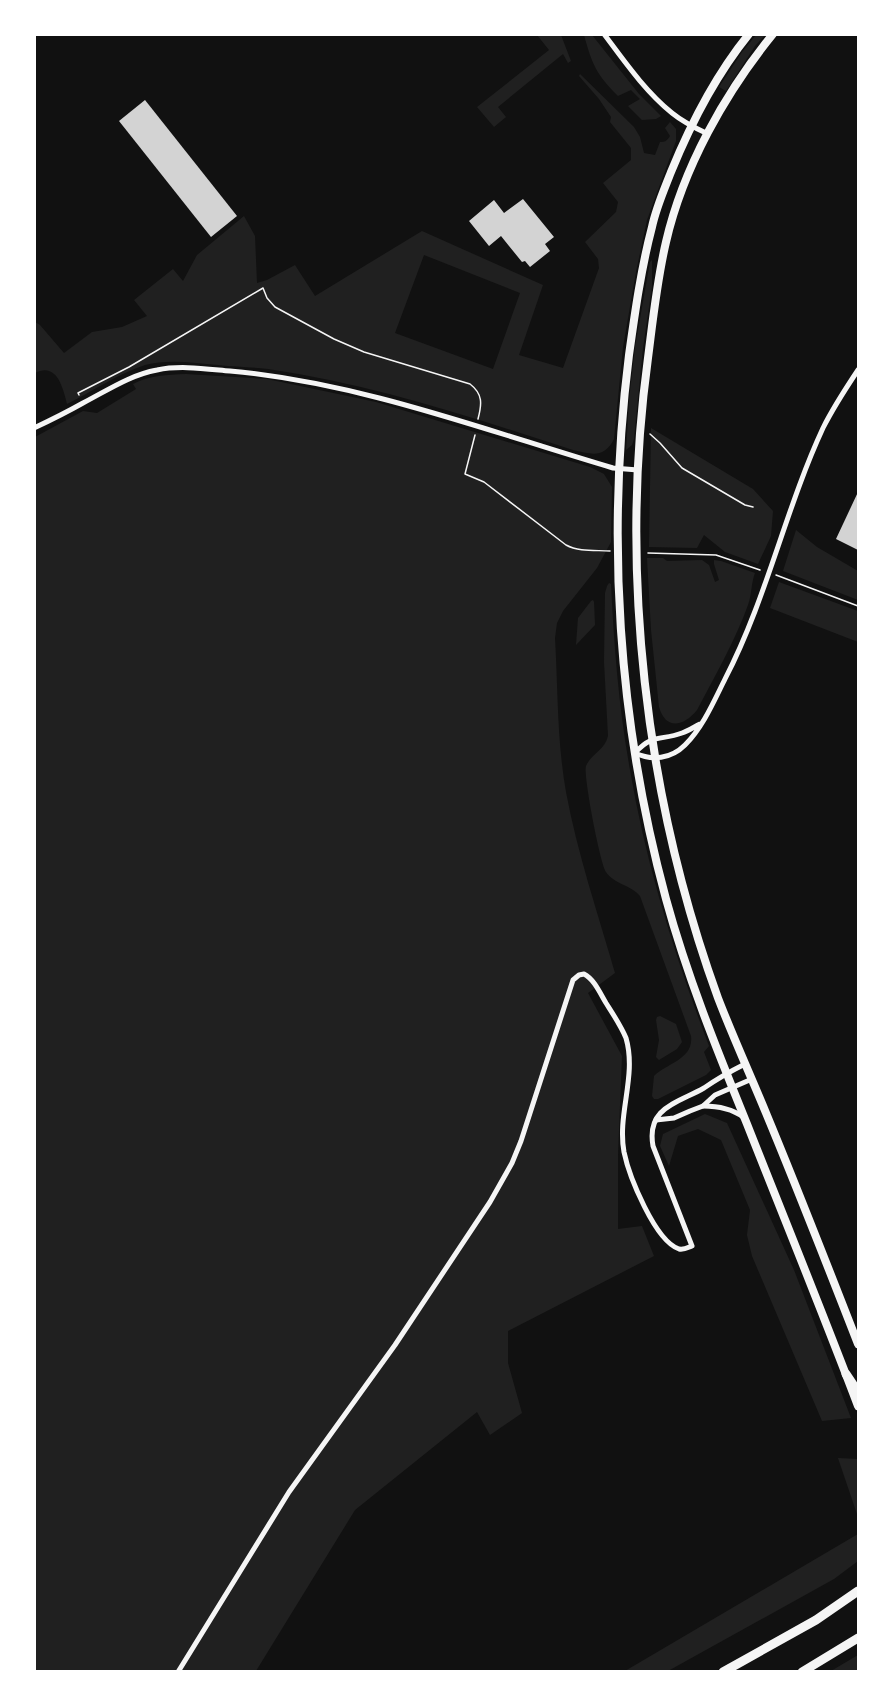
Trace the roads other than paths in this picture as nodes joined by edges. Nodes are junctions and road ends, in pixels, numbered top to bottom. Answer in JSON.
{"nodes":[{"id":1,"x":604,"y":34,"type":"edge"},
{"id":2,"x":749,"y":34,"type":"edge"},
{"id":3,"x":773,"y":34,"type":"edge"},
{"id":4,"x":691,"y":126,"type":"junction"},
{"id":5,"x":708,"y":134,"type":"junction"},
{"id":6,"x":858,"y":370,"type":"edge"},
{"id":7,"x":35,"y":427,"type":"edge"},
{"id":8,"x":619,"y":469,"type":"junction"},
{"id":9,"x":638,"y":470,"type":"junction"},
{"id":10,"x":700,"y":724,"type":"junction"},
{"id":11,"x":653,"y":739,"type":"junction"},
{"id":12,"x":635,"y":753,"type":"junction"},
{"id":13,"x":655,"y":758,"type":"junction"},
{"id":14,"x":745,"y":1064,"type":"junction"},
{"id":15,"x":726,"y":1073,"type":"junction"},
{"id":16,"x":752,"y":1079,"type":"junction"},
{"id":17,"x":732,"y":1087,"type":"junction"},
{"id":18,"x":703,"y":1106,"type":"junction"},
{"id":19,"x":745,"y":1118,"type":"junction"},
{"id":20,"x":656,"y":1120,"type":"junction"},
{"id":21,"x":858,"y":1344,"type":"edge"},
{"id":22,"x":846,"y":1374,"type":"junction"},
{"id":23,"x":858,"y":1392,"type":"edge"},
{"id":24,"x":858,"y":1406,"type":"edge"},
{"id":25,"x":858,"y":1591,"type":"edge"},
{"id":26,"x":858,"y":1638,"type":"edge"},
{"id":27,"x":178,"y":1671,"type":"edge"},
{"id":28,"x":723,"y":1671,"type":"edge"},
{"id":29,"x":802,"y":1671,"type":"edge"}],
"edges":[{"from":1,"to":4,"type":"street"},
{"from":2,"to":4,"type":"main road"},
{"from":3,"to":5,"type":"main road"},
{"from":4,"to":5,"type":"street"},
{"from":4,"to":8,"type":"main road"},
{"from":5,"to":9,"type":"main road"},
{"from":6,"to":10,"type":"street"},
{"from":7,"to":8,"type":"street"},
{"from":8,"to":9,"type":"street"},
{"from":8,"to":12,"type":"main road"},
{"from":9,"to":11,"type":"main road"},
{"from":10,"to":11,"type":"street"},
{"from":10,"to":13,"type":"street"},
{"from":11,"to":12,"type":"street"},
{"from":11,"to":13,"type":"main road"},
{"from":12,"to":13,"type":"street"},
{"from":12,"to":15,"type":"main road"},
{"from":13,"to":14,"type":"main road"},
{"from":14,"to":15,"type":"street"},
{"from":14,"to":16,"type":"main road"},
{"from":15,"to":17,"type":"main road"},
{"from":15,"to":20,"type":"street"},
{"from":16,"to":17,"type":"street"},
{"from":16,"to":21,"type":"main road"},
{"from":17,"to":18,"type":"street"},
{"from":17,"to":19,"type":"main road"},
{"from":18,"to":19,"type":"street"},
{"from":18,"to":20,"type":"street"},
{"from":19,"to":22,"type":"main road"},
{"from":20,"to":27,"type":"street"},
{"from":22,"to":23,"type":"highway"},
{"from":22,"to":24,"type":"main road"},
{"from":25,"to":28,"type":"highway"},
{"from":26,"to":29,"type":"highway"}]}
